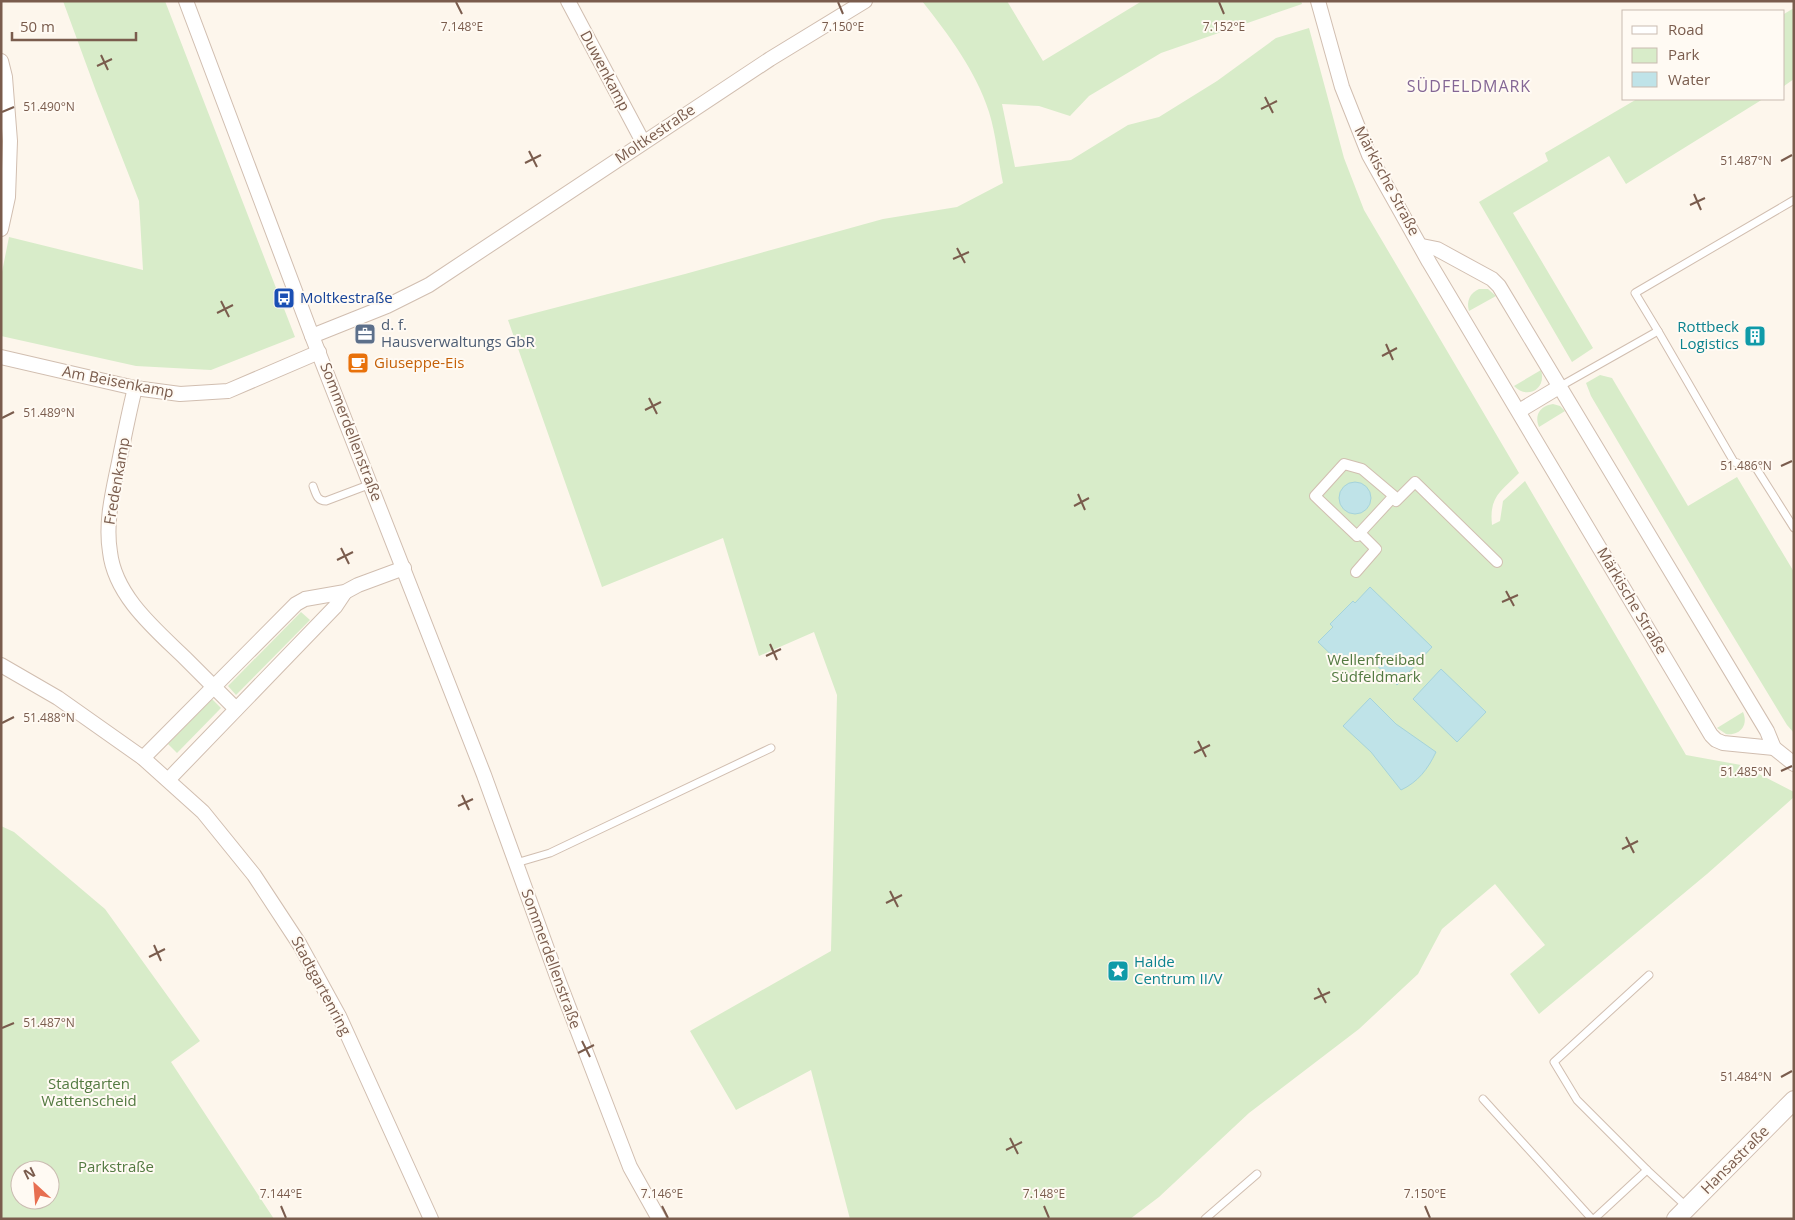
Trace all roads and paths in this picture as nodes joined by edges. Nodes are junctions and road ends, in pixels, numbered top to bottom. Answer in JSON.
{"nodes":[{"id":1,"x":186,"y":1,"type":"edge"},
{"id":2,"x":568,"y":1,"type":"edge"},
{"id":3,"x":865,"y":1,"type":"edge"},
{"id":4,"x":1318,"y":1,"type":"edge"},
{"id":5,"x":1,"y":61,"type":"edge"},
{"id":6,"x":643,"y":142,"type":"junction"},
{"id":7,"x":1794,"y":200,"type":"edge"},
{"id":8,"x":1,"y":229,"type":"edge"},
{"id":9,"x":1422,"y":246,"type":"junction"},
{"id":10,"x":1658,"y":331,"type":"junction"},
{"id":11,"x":312,"y":336,"type":"junction"},
{"id":12,"x":319,"y":352,"type":"junction"},
{"id":13,"x":1,"y":357,"type":"edge"},
{"id":14,"x":1559,"y":387,"type":"junction"},
{"id":15,"x":135,"y":388,"type":"junction"},
{"id":16,"x":1519,"y":411,"type":"junction"},
{"id":17,"x":371,"y":484,"type":"junction"},
{"id":18,"x":313,"y":486,"type":"dead end"},
{"id":19,"x":1392,"y":498,"type":"junction"},
{"id":20,"x":1794,"y":528,"type":"edge"},
{"id":21,"x":1360,"y":533,"type":"junction"},
{"id":22,"x":1497,"y":562,"type":"dead end"},
{"id":23,"x":404,"y":568,"type":"junction"},
{"id":24,"x":1356,"y":572,"type":"dead end"},
{"id":25,"x":345,"y":592,"type":"junction"},
{"id":26,"x":1,"y":665,"type":"edge"},
{"id":27,"x":213,"y":686,"type":"junction"},
{"id":28,"x":236,"y":709,"type":"junction"},
{"id":29,"x":770,"y":748,"type":"dead end"},
{"id":30,"x":1774,"y":748,"type":"junction"},
{"id":31,"x":143,"y":758,"type":"junction"},
{"id":32,"x":1794,"y":764,"type":"edge"},
{"id":33,"x":168,"y":780,"type":"junction"},
{"id":34,"x":516,"y":863,"type":"junction"},
{"id":35,"x":1649,"y":975,"type":"dead end"},
{"id":36,"x":1484,"y":1099,"type":"dead end"},
{"id":37,"x":1794,"y":1100,"type":"edge"},
{"id":38,"x":1647,"y":1170,"type":"junction"},
{"id":39,"x":1257,"y":1174,"type":"dead end"},
{"id":40,"x":1681,"y":1213,"type":"edge"},
{"id":41,"x":431,"y":1219,"type":"edge"},
{"id":42,"x":659,"y":1219,"type":"edge"},
{"id":43,"x":1205,"y":1219,"type":"edge"},
{"id":44,"x":1593,"y":1219,"type":"edge"}],
"edges":[{"from":1,"to":11,"type":"street","name":"Sommerdellenstraße"},
{"from":2,"to":6,"type":"street","name":"Duwenkamp"},
{"from":3,"to":6,"type":"street","name":"Moltkestraße"},
{"from":4,"to":9,"type":"street","name":"Märkische Straße"},
{"from":5,"to":8,"type":"street"},
{"from":6,"to":11,"type":"street","name":"Moltkestraße"},
{"from":7,"to":10,"type":"lane"},
{"from":9,"to":14,"type":"street","name":"Märkische Straße"},
{"from":9,"to":16,"type":"street","name":"Märkische Straße"},
{"from":10,"to":14,"type":"lane"},
{"from":10,"to":20,"type":"lane"},
{"from":11,"to":12,"type":"street","name":"Sommerdellenstraße"},
{"from":12,"to":15,"type":"street","name":"Am Beisenkamp"},
{"from":12,"to":17,"type":"street","name":"Sommerdellenstraße"},
{"from":13,"to":15,"type":"street","name":"Am Beisenkamp"},
{"from":14,"to":16,"type":"street"},
{"from":14,"to":30,"type":"street","name":"Märkische Straße"},
{"from":15,"to":27,"type":"street","name":"Fredenkamp"},
{"from":16,"to":30,"type":"street","name":"Märkische Straße"},
{"from":17,"to":18,"type":"lane"},
{"from":17,"to":23,"type":"street","name":"Sommerdellenstraße"},
{"from":19,"to":21,"type":"street"},
{"from":19,"to":21,"type":"street"},
{"from":19,"to":22,"type":"street"},
{"from":21,"to":24,"type":"street"},
{"from":23,"to":25,"type":"street"},
{"from":23,"to":34,"type":"street","name":"Sommerdellenstraße"},
{"from":25,"to":27,"type":"street"},
{"from":25,"to":28,"type":"street"},
{"from":26,"to":31,"type":"street","name":"Stadtgartenring"},
{"from":27,"to":28,"type":"street","name":"Fredenkamp"},
{"from":27,"to":31,"type":"street"},
{"from":28,"to":33,"type":"street"},
{"from":29,"to":34,"type":"lane"},
{"from":30,"to":32,"type":"street","name":"Märkische Straße"},
{"from":31,"to":33,"type":"street","name":"Stadtgartenring"},
{"from":33,"to":41,"type":"street","name":"Stadtgartenring"},
{"from":34,"to":42,"type":"street","name":"Sommerdellenstraße"},
{"from":35,"to":38,"type":"lane"},
{"from":36,"to":44,"type":"lane"},
{"from":37,"to":40,"type":"street","name":"Hansastraße"},
{"from":38,"to":40,"type":"lane"},
{"from":38,"to":44,"type":"lane"},
{"from":39,"to":43,"type":"lane"}]}
